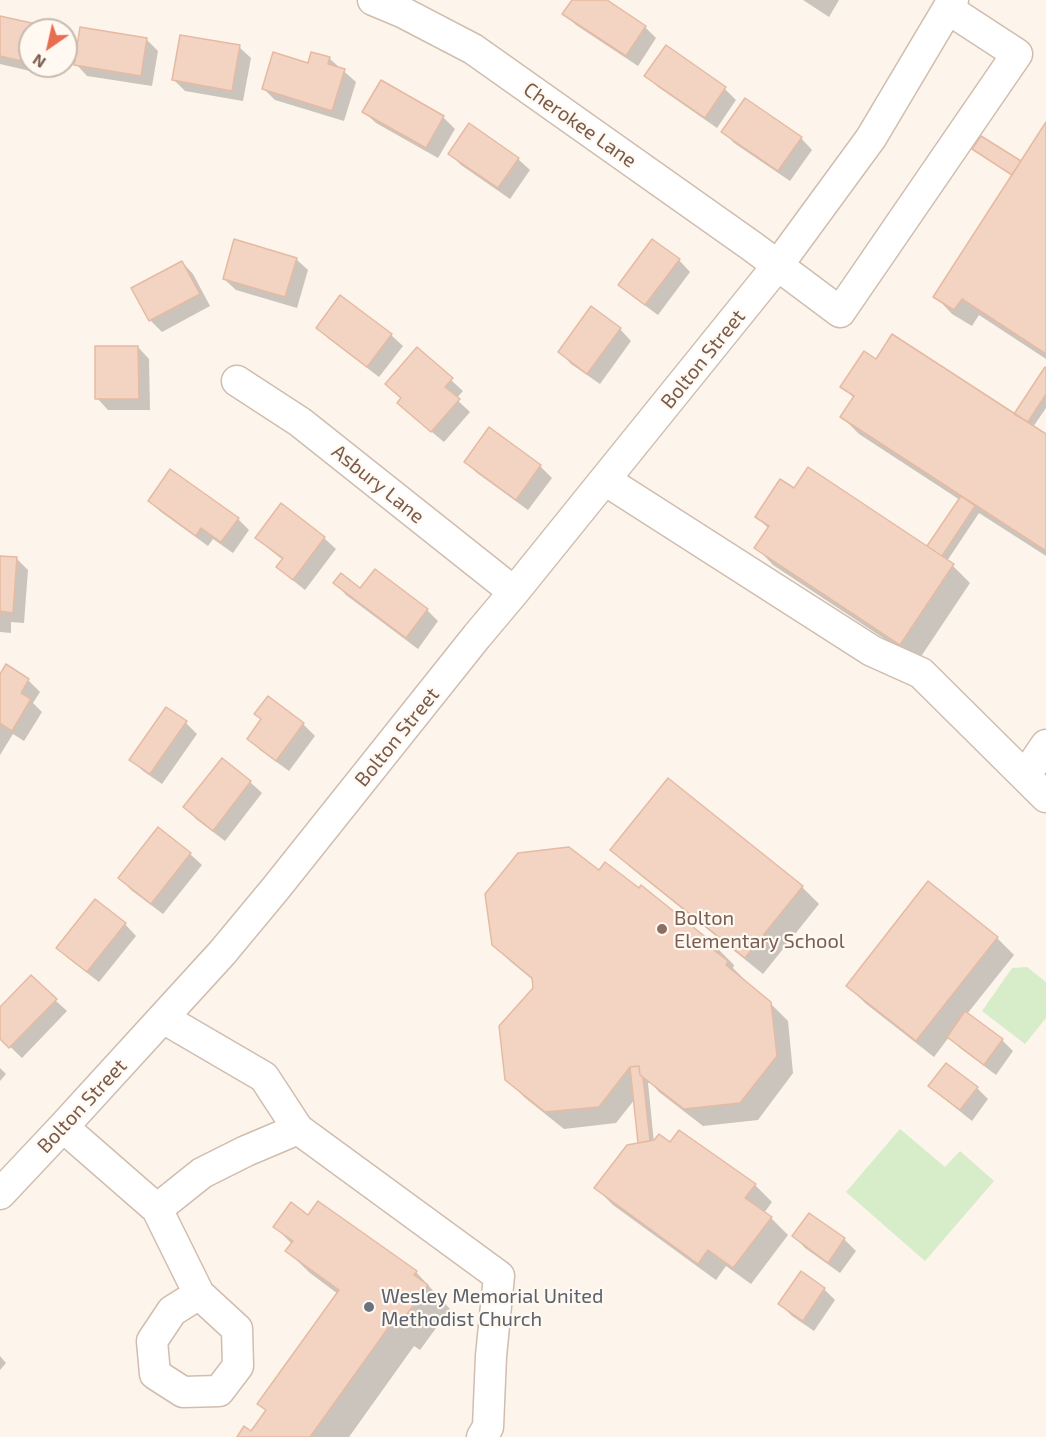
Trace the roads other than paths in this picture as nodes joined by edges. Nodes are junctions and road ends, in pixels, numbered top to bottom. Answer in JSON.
{"nodes":[{"id":1,"x":373,"y":0,"type":"edge"},
{"id":2,"x":950,"y":4,"type":"edge"},
{"id":3,"x":407,"y":6,"type":"edge"},
{"id":4,"x":778,"y":265,"type":"junction"},
{"id":5,"x":237,"y":381,"type":"dead end"},
{"id":6,"x":605,"y":480,"type":"junction"},
{"id":7,"x":514,"y":592,"type":"junction"},
{"id":8,"x":1046,"y":745,"type":"edge"},
{"id":9,"x":1036,"y":787,"type":"edge"},
{"id":10,"x":163,"y":1018,"type":"junction"},
{"id":11,"x":63,"y":1127,"type":"junction"},
{"id":12,"x":298,"y":1129,"type":"junction"},
{"id":13,"x":0,"y":1194,"type":"edge"},
{"id":14,"x":157,"y":1209,"type":"junction"},
{"id":15,"x":199,"y":1294,"type":"dead end"},
{"id":16,"x":482,"y":1437,"type":"edge"}],
"edges":[{"from":1,"to":3,"type":"street","name":"Cherokee Lane"},
{"from":2,"to":4,"type":"street","name":"Bolton Street"},
{"from":2,"to":4,"type":"street","name":"Cherokee Lane"},
{"from":3,"to":4,"type":"street","name":"Cherokee Lane"},
{"from":4,"to":6,"type":"street","name":"Bolton Street"},
{"from":5,"to":7,"type":"street","name":"Asbury Lane"},
{"from":6,"to":7,"type":"street","name":"Bolton Street"},
{"from":6,"to":9,"type":"street"},
{"from":7,"to":10,"type":"street","name":"Bolton Street"},
{"from":8,"to":9,"type":"street"},
{"from":10,"to":11,"type":"street","name":"Bolton Street"},
{"from":10,"to":12,"type":"street"},
{"from":11,"to":13,"type":"street","name":"Bolton Street"},
{"from":11,"to":14,"type":"street"},
{"from":12,"to":14,"type":"street"},
{"from":12,"to":16,"type":"street"},
{"from":14,"to":15,"type":"street"}]}
